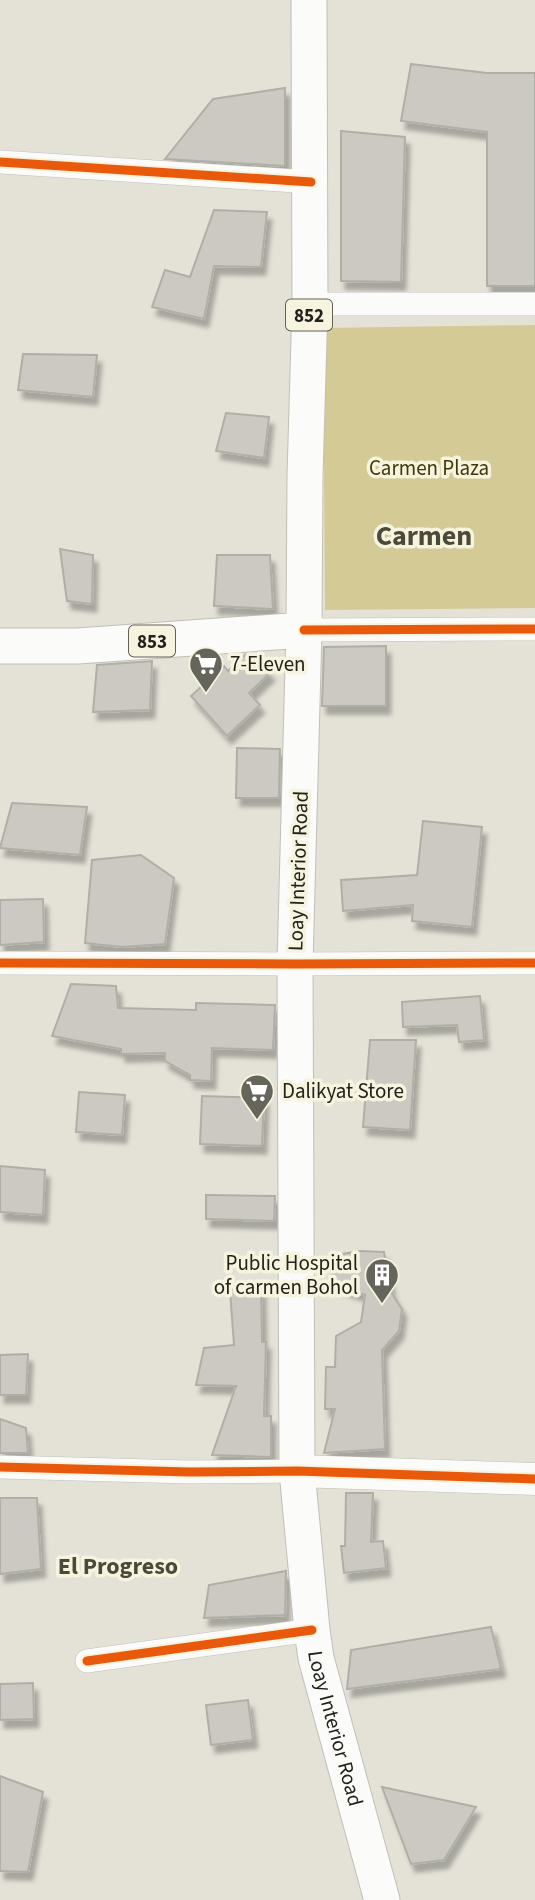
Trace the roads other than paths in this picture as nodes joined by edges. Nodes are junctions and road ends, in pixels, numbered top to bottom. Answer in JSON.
{"nodes":[{"id":1,"x":309,"y":0,"type":"edge"},
{"id":2,"x":0,"y":162,"type":"edge"},
{"id":3,"x":310,"y":182,"type":"junction"},
{"id":4,"x":310,"y":304,"type":"junction"},
{"id":5,"x":535,"y":304,"type":"edge"},
{"id":6,"x":304,"y":629,"type":"junction"},
{"id":7,"x":535,"y":629,"type":"edge"},
{"id":8,"x":0,"y":646,"type":"edge"},
{"id":9,"x":0,"y":963,"type":"edge"},
{"id":10,"x":535,"y":963,"type":"edge"},
{"id":11,"x":295,"y":964,"type":"junction"},
{"id":12,"x":0,"y":1467,"type":"edge"},
{"id":13,"x":297,"y":1471,"type":"junction"},
{"id":14,"x":535,"y":1479,"type":"edge"},
{"id":15,"x":312,"y":1630,"type":"junction"},
{"id":16,"x":87,"y":1661,"type":"dead end"},
{"id":17,"x":382,"y":1900,"type":"edge"}],
"edges":[{"from":1,"to":3,"type":"main road","name":"Loay Interior Road","number":"852"},
{"from":2,"to":3,"type":"street"},
{"from":3,"to":4,"type":"main road","name":"Loay Interior Road","number":"852"},
{"from":4,"to":5,"type":"street"},
{"from":4,"to":6,"type":"main road","name":"Loay Interior Road","number":"852"},
{"from":6,"to":7,"type":"street"},
{"from":6,"to":8,"type":"main road","number":"853"},
{"from":6,"to":11,"type":"main road","name":"Loay Interior Road","number":"852"},
{"from":9,"to":11,"type":"street"},
{"from":10,"to":11,"type":"street"},
{"from":11,"to":13,"type":"main road","name":"Loay Interior Road","number":"852"},
{"from":12,"to":13,"type":"street"},
{"from":13,"to":14,"type":"street"},
{"from":13,"to":15,"type":"main road","name":"Loay Interior Road","number":"852"},
{"from":15,"to":16,"type":"street"},
{"from":15,"to":17,"type":"main road","name":"Loay Interior Road","number":"852"}]}
